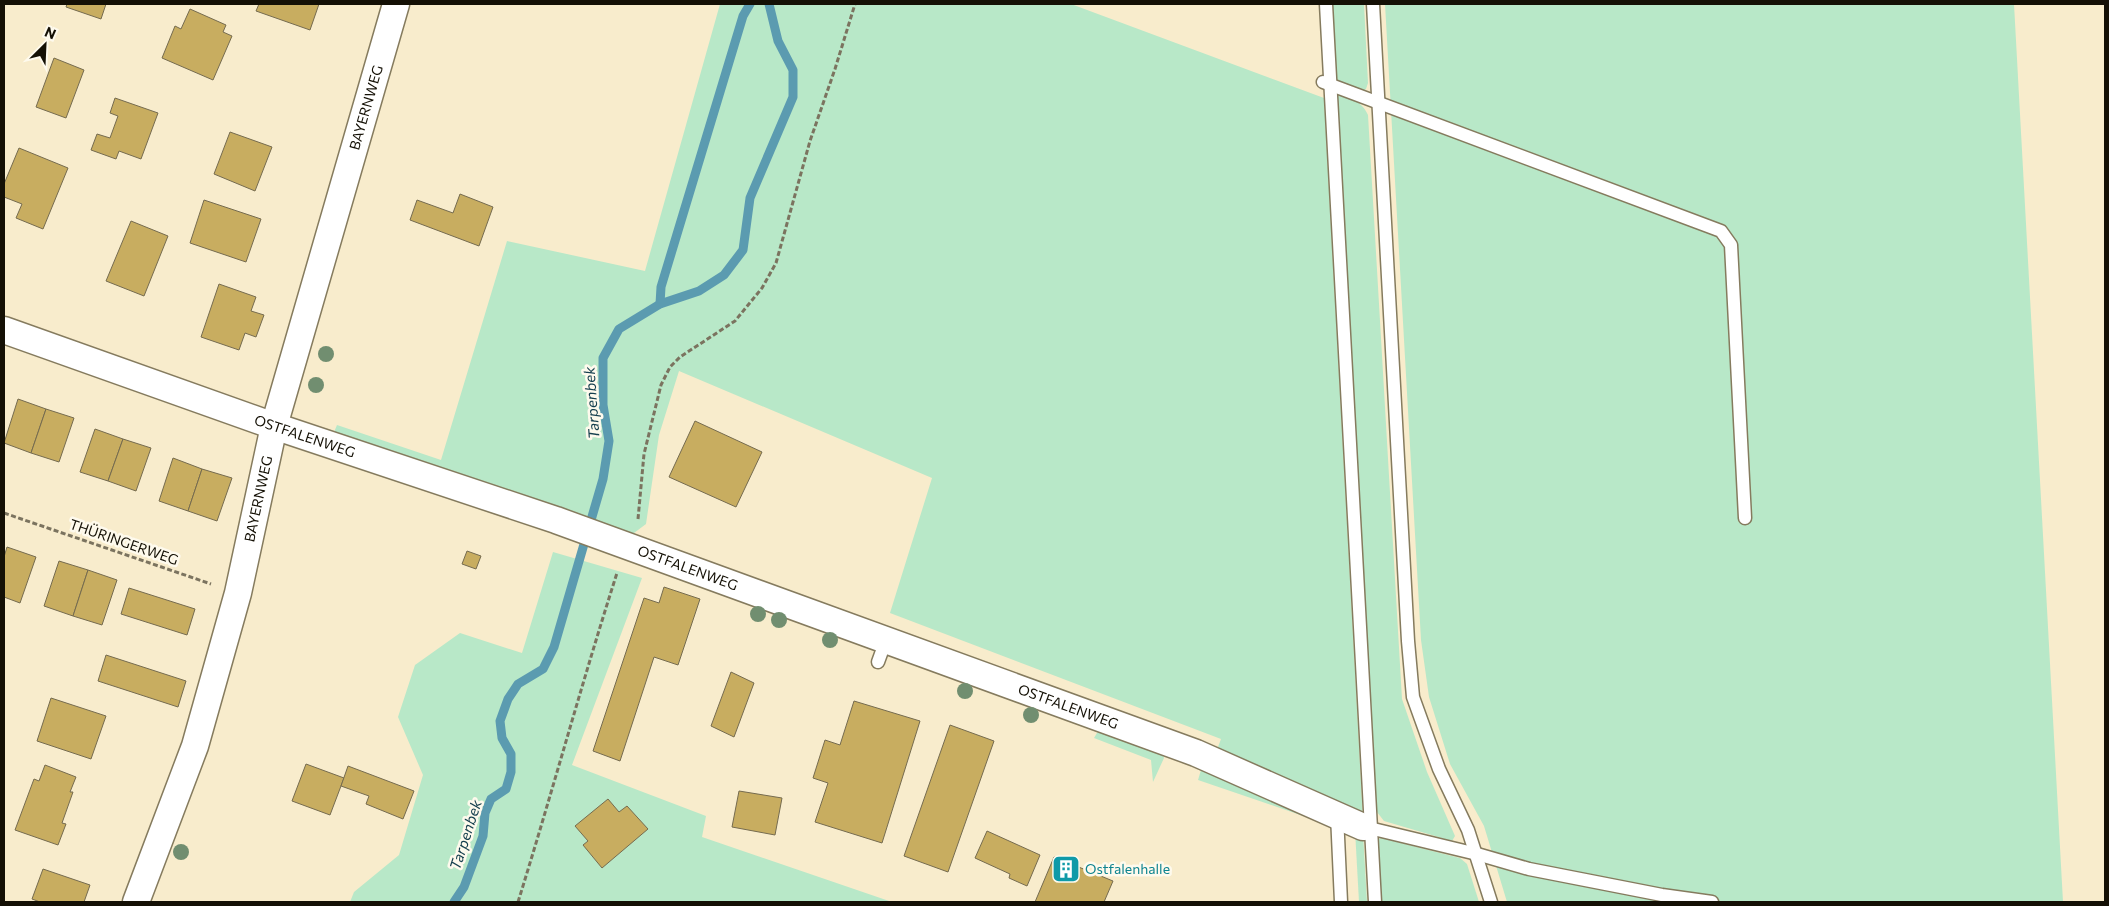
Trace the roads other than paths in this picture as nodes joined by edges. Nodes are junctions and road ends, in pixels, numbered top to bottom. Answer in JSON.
{"nodes":[{"id":1,"x":396,"y":4,"type":"edge"},
{"id":2,"x":1326,"y":4,"type":"edge"},
{"id":3,"x":1373,"y":4,"type":"edge"},
{"id":4,"x":1327,"y":84,"type":"junction"},
{"id":5,"x":1378,"y":103,"type":"junction"},
{"id":6,"x":4,"y":330,"type":"edge"},
{"id":7,"x":274,"y":426,"type":"junction"},
{"id":8,"x":1745,"y":518,"type":"dead end"},
{"id":9,"x":1337,"y":815,"type":"junction"},
{"id":10,"x":1367,"y":828,"type":"junction"},
{"id":11,"x":1477,"y":854,"type":"junction"},
{"id":12,"x":136,"y":902,"type":"edge"},
{"id":13,"x":1341,"y":902,"type":"edge"},
{"id":14,"x":1375,"y":902,"type":"edge"},
{"id":15,"x":1491,"y":902,"type":"edge"},
{"id":16,"x":1712,"y":902,"type":"edge"}],
"edges":[{"from":1,"to":7,"type":"street","name":"BAYERNWEG"},
{"from":2,"to":4,"type":"lane"},
{"from":3,"to":5,"type":"lane"},
{"from":4,"to":5,"type":"lane"},
{"from":4,"to":10,"type":"lane"},
{"from":5,"to":8,"type":"lane"},
{"from":5,"to":11,"type":"lane"},
{"from":6,"to":7,"type":"street","name":"OSTFALENWEG"},
{"from":7,"to":9,"type":"street","name":"OSTFALENWEG"},
{"from":7,"to":12,"type":"street","name":"BAYERNWEG"},
{"from":9,"to":10,"type":"street","name":"OSTFALENWEG"},
{"from":9,"to":13,"type":"lane"},
{"from":10,"to":11,"type":"lane"},
{"from":10,"to":14,"type":"lane"},
{"from":11,"to":15,"type":"lane"},
{"from":11,"to":16,"type":"lane"}]}
